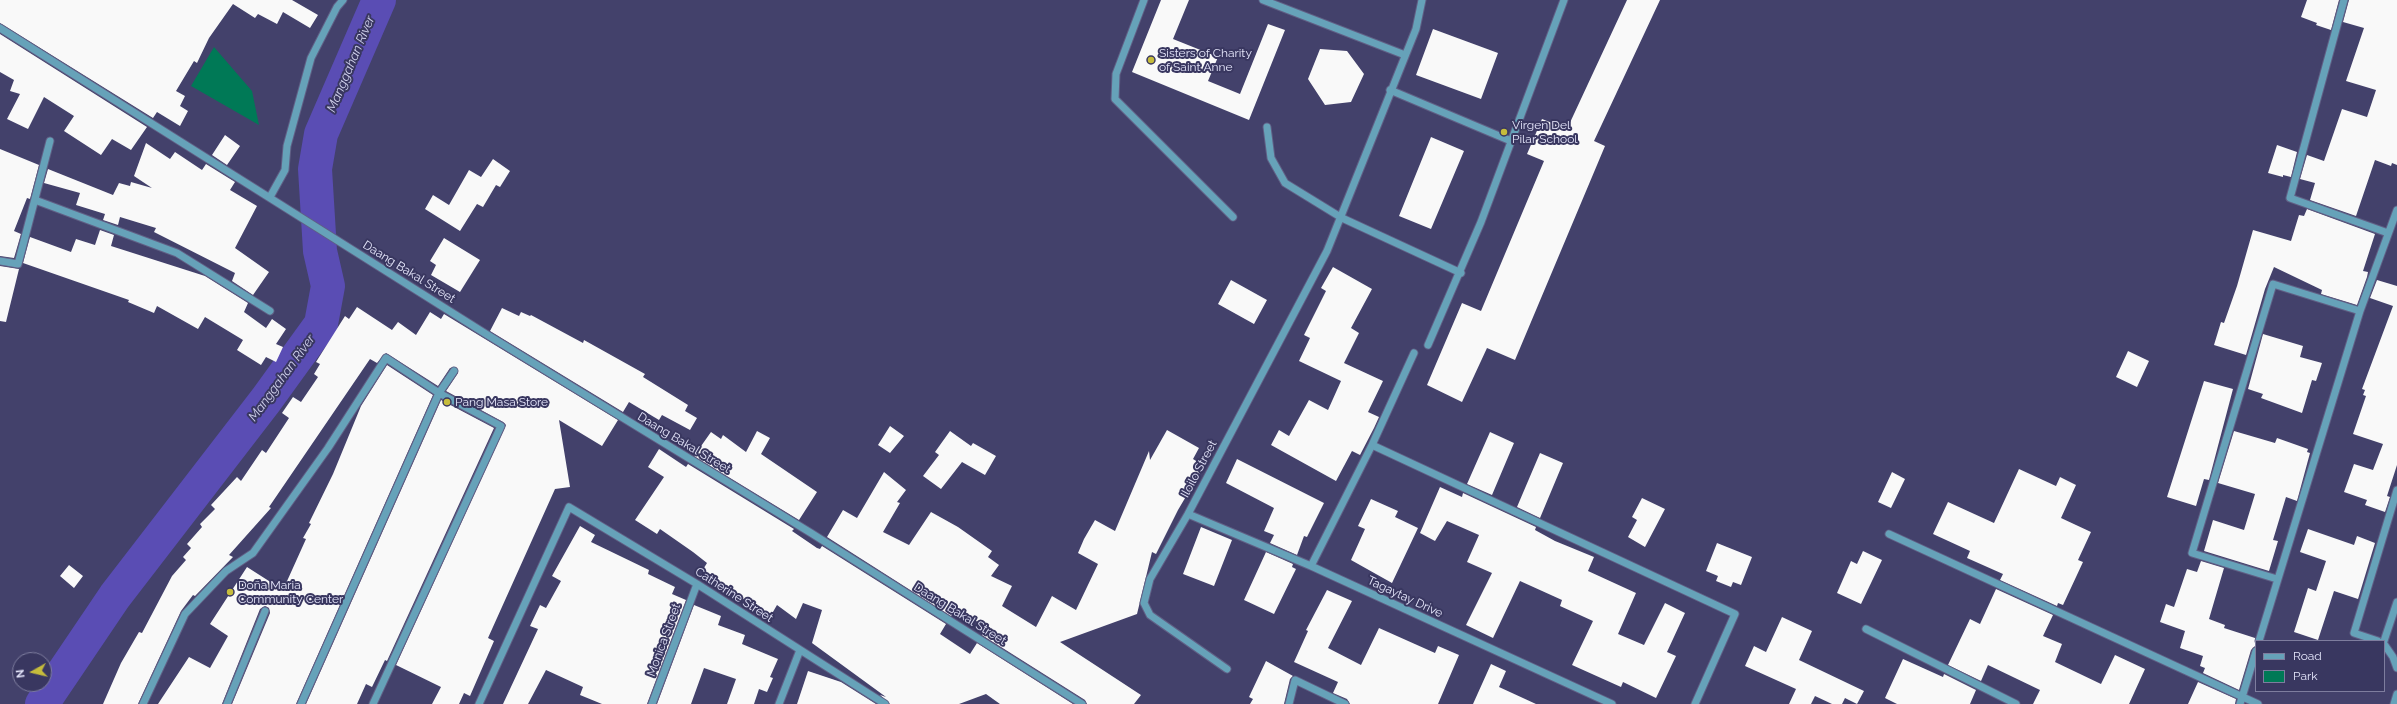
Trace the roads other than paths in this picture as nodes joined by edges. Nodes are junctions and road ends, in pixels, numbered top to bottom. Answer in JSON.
{"nodes":[{"id":1,"x":343,"y":0,"type":"edge"},
{"id":2,"x":1144,"y":0,"type":"edge"},
{"id":3,"x":1263,"y":0,"type":"edge"},
{"id":4,"x":1422,"y":0,"type":"edge"},
{"id":5,"x":1564,"y":0,"type":"edge"},
{"id":6,"x":2344,"y":0,"type":"edge"},
{"id":7,"x":0,"y":28,"type":"edge"},
{"id":8,"x":1405,"y":55,"type":"junction"},
{"id":9,"x":1390,"y":90,"type":"junction"},
{"id":10,"x":1267,"y":127,"type":"dead end"},
{"id":11,"x":50,"y":140,"type":"dead end"},
{"id":12,"x":1511,"y":141,"type":"junction"},
{"id":13,"x":273,"y":198,"type":"junction"},
{"id":14,"x":35,"y":200,"type":"junction"},
{"id":15,"x":2397,"y":210,"type":"edge"},
{"id":16,"x":1233,"y":217,"type":"dead end"},
{"id":17,"x":1342,"y":218,"type":"junction"},
{"id":18,"x":2388,"y":233,"type":"junction"},
{"id":19,"x":0,"y":261,"type":"edge"},
{"id":20,"x":1461,"y":273,"type":"junction"},
{"id":21,"x":270,"y":311,"type":"dead end"},
{"id":22,"x":2360,"y":311,"type":"junction"},
{"id":23,"x":1428,"y":345,"type":"dead end"},
{"id":24,"x":1414,"y":353,"type":"dead end"},
{"id":25,"x":454,"y":371,"type":"dead end"},
{"id":26,"x":439,"y":392,"type":"junction"},
{"id":27,"x":1372,"y":445,"type":"junction"},
{"id":28,"x":2397,"y":490,"type":"edge"},
{"id":29,"x":1188,"y":514,"type":"junction"},
{"id":30,"x":1889,"y":534,"type":"dead end"},
{"id":31,"x":1311,"y":566,"type":"junction"},
{"id":32,"x":2277,"y":579,"type":"junction"},
{"id":33,"x":697,"y":584,"type":"junction"},
{"id":34,"x":2397,"y":602,"type":"edge"},
{"id":35,"x":265,"y":611,"type":"dead end"},
{"id":36,"x":1866,"y":629,"type":"dead end"},
{"id":37,"x":2259,"y":640,"type":"edge"},
{"id":38,"x":2375,"y":640,"type":"edge"},
{"id":39,"x":2384,"y":640,"type":"edge"},
{"id":40,"x":2385,"y":645,"type":"edge"},
{"id":41,"x":800,"y":650,"type":"junction"},
{"id":42,"x":2255,"y":654,"type":"edge"},
{"id":43,"x":2397,"y":668,"type":"edge"},
{"id":44,"x":1227,"y":669,"type":"dead end"},
{"id":45,"x":2397,"y":694,"type":"edge"},
{"id":46,"x":2241,"y":701,"type":"edge"},
{"id":47,"x":143,"y":704,"type":"edge"},
{"id":48,"x":227,"y":704,"type":"edge"},
{"id":49,"x":301,"y":704,"type":"edge"},
{"id":50,"x":373,"y":704,"type":"edge"},
{"id":51,"x":479,"y":704,"type":"edge"},
{"id":52,"x":652,"y":704,"type":"edge"},
{"id":53,"x":779,"y":704,"type":"edge"},
{"id":54,"x":885,"y":704,"type":"edge"},
{"id":55,"x":1082,"y":704,"type":"edge"},
{"id":56,"x":1289,"y":704,"type":"edge"},
{"id":57,"x":1345,"y":704,"type":"edge"},
{"id":58,"x":1612,"y":704,"type":"edge"},
{"id":59,"x":1694,"y":704,"type":"edge"},
{"id":60,"x":2016,"y":704,"type":"edge"},
{"id":61,"x":2258,"y":704,"type":"edge"},
{"id":62,"x":2394,"y":704,"type":"edge"}],
"edges":[{"from":1,"to":13,"type":"street"},
{"from":2,"to":16,"type":"street"},
{"from":3,"to":8,"type":"street"},
{"from":4,"to":8,"type":"street","name":"Iloilo Street"},
{"from":5,"to":12,"type":"street"},
{"from":6,"to":18,"type":"street"},
{"from":7,"to":13,"type":"street","name":"Daang Bakal Street"},
{"from":8,"to":9,"type":"street","name":"Iloilo Street"},
{"from":9,"to":12,"type":"street"},
{"from":9,"to":17,"type":"street","name":"Iloilo Street"},
{"from":10,"to":17,"type":"street"},
{"from":11,"to":14,"type":"street"},
{"from":12,"to":20,"type":"street"},
{"from":13,"to":55,"type":"street","name":"Daang Bakal Street"},
{"from":14,"to":19,"type":"street"},
{"from":14,"to":21,"type":"street"},
{"from":15,"to":18,"type":"street"},
{"from":17,"to":20,"type":"street"},
{"from":17,"to":29,"type":"street","name":"Iloilo Street"},
{"from":18,"to":22,"type":"street"},
{"from":20,"to":23,"type":"street"},
{"from":22,"to":32,"type":"street"},
{"from":22,"to":32,"type":"street"},
{"from":24,"to":27,"type":"street"},
{"from":25,"to":26,"type":"street"},
{"from":26,"to":47,"type":"street"},
{"from":26,"to":49,"type":"street"},
{"from":26,"to":50,"type":"street"},
{"from":27,"to":31,"type":"street"},
{"from":27,"to":59,"type":"street"},
{"from":28,"to":38,"type":"street"},
{"from":29,"to":31,"type":"street","name":"Tagaytay Drive"},
{"from":29,"to":44,"type":"street","name":"Iloilo Street"},
{"from":30,"to":46,"type":"street"},
{"from":31,"to":58,"type":"street","name":"Tagaytay Drive"},
{"from":32,"to":37,"type":"street"},
{"from":33,"to":41,"type":"street","name":"Catherine Street"},
{"from":33,"to":51,"type":"street","name":"Catherine Street"},
{"from":33,"to":52,"type":"street","name":"Monica Street"},
{"from":34,"to":39,"type":"street"},
{"from":35,"to":48,"type":"street"},
{"from":36,"to":60,"type":"street"},
{"from":40,"to":43,"type":"street"},
{"from":41,"to":53,"type":"street"},
{"from":41,"to":54,"type":"street","name":"Catherine Street"},
{"from":42,"to":46,"type":"street"},
{"from":45,"to":62,"type":"street"},
{"from":46,"to":61,"type":"street"},
{"from":56,"to":57,"type":"street"}]}
